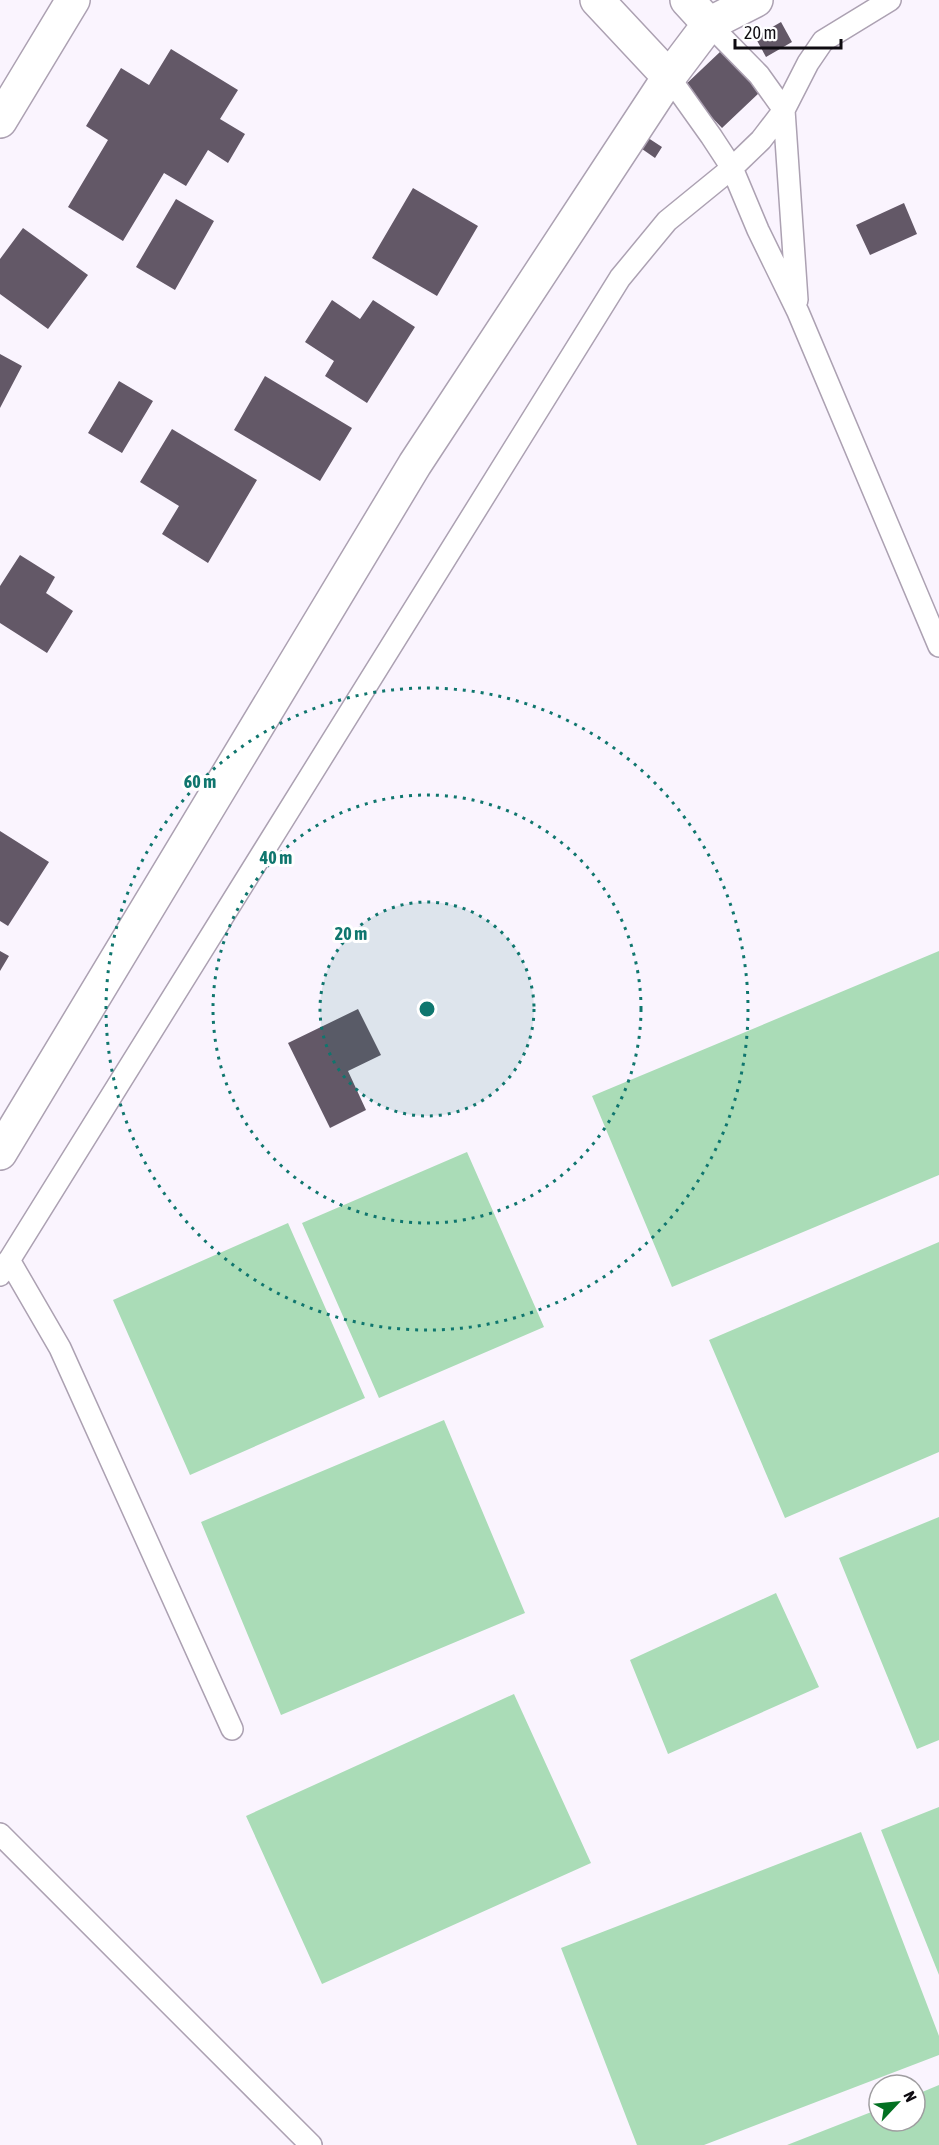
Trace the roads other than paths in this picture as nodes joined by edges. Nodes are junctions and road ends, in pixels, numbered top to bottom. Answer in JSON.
{"nodes":[{"id":1,"x":73,"y":0,"type":"edge"},
{"id":2,"x":597,"y":0,"type":"edge"},
{"id":3,"x":687,"y":0,"type":"edge"},
{"id":4,"x":756,"y":0,"type":"edge"},
{"id":5,"x":890,"y":0,"type":"edge"},
{"id":6,"x":709,"y":24,"type":"junction"},
{"id":7,"x":669,"y":77,"type":"junction"},
{"id":8,"x":784,"y":110,"type":"junction"},
{"id":9,"x":0,"y":121,"type":"edge"},
{"id":10,"x":732,"y":168,"type":"junction"},
{"id":11,"x":798,"y":312,"type":"junction"},
{"id":12,"x":939,"y":646,"type":"edge"},
{"id":13,"x":0,"y":1153,"type":"edge"},
{"id":14,"x":5,"y":1268,"type":"edge"},
{"id":15,"x":232,"y":1729,"type":"dead end"},
{"id":16,"x":0,"y":1834,"type":"edge"},
{"id":17,"x":311,"y":2145,"type":"edge"}],
"edges":[{"from":1,"to":9,"type":"street"},
{"from":2,"to":7,"type":"street"},
{"from":3,"to":6,"type":"street"},
{"from":4,"to":6,"type":"street"},
{"from":5,"to":8,"type":"lane"},
{"from":6,"to":7,"type":"street"},
{"from":6,"to":8,"type":"lane"},
{"from":7,"to":10,"type":"lane"},
{"from":7,"to":13,"type":"street"},
{"from":8,"to":10,"type":"lane"},
{"from":8,"to":11,"type":"lane"},
{"from":10,"to":11,"type":"lane"},
{"from":10,"to":14,"type":"lane"},
{"from":11,"to":12,"type":"lane"},
{"from":14,"to":15,"type":"lane"},
{"from":16,"to":17,"type":"lane"}]}
